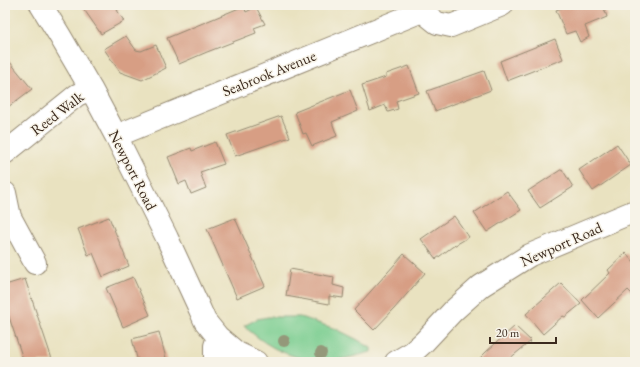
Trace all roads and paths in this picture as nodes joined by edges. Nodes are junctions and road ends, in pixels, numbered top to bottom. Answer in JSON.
{"nodes":[{"id":1,"x":41,"y":5,"type":"edge"},
{"id":2,"x":502,"y":5,"type":"edge"},
{"id":3,"x":423,"y":8,"type":"edge"},
{"id":4,"x":91,"y":89,"type":"junction"},
{"id":5,"x":116,"y":136,"type":"junction"},
{"id":6,"x":5,"y":153,"type":"edge"},
{"id":7,"x":5,"y":193,"type":"edge"},
{"id":8,"x":635,"y":211,"type":"edge"},
{"id":9,"x":8,"y":218,"type":"edge"},
{"id":10,"x":35,"y":263,"type":"dead end"},
{"id":11,"x":218,"y":337,"type":"junction"},
{"id":12,"x":399,"y":361,"type":"edge"},
{"id":13,"x":215,"y":362,"type":"edge"},
{"id":14,"x":256,"y":362,"type":"edge"}],
"edges":[{"from":1,"to":4,"type":"street","name":"Newport Road"},
{"from":2,"to":3,"type":"street","name":"Seabrook Avenue"},
{"from":3,"to":5,"type":"street","name":"Seabrook Avenue"},
{"from":4,"to":5,"type":"street","name":"Newport Road"},
{"from":4,"to":6,"type":"street","name":"Reed Walk"},
{"from":5,"to":11,"type":"street","name":"Newport Road"},
{"from":7,"to":9,"type":"street"},
{"from":8,"to":12,"type":"street","name":"Newport Road"},
{"from":9,"to":10,"type":"street"},
{"from":11,"to":13,"type":"street"},
{"from":11,"to":14,"type":"street","name":"Newport Road"}]}
